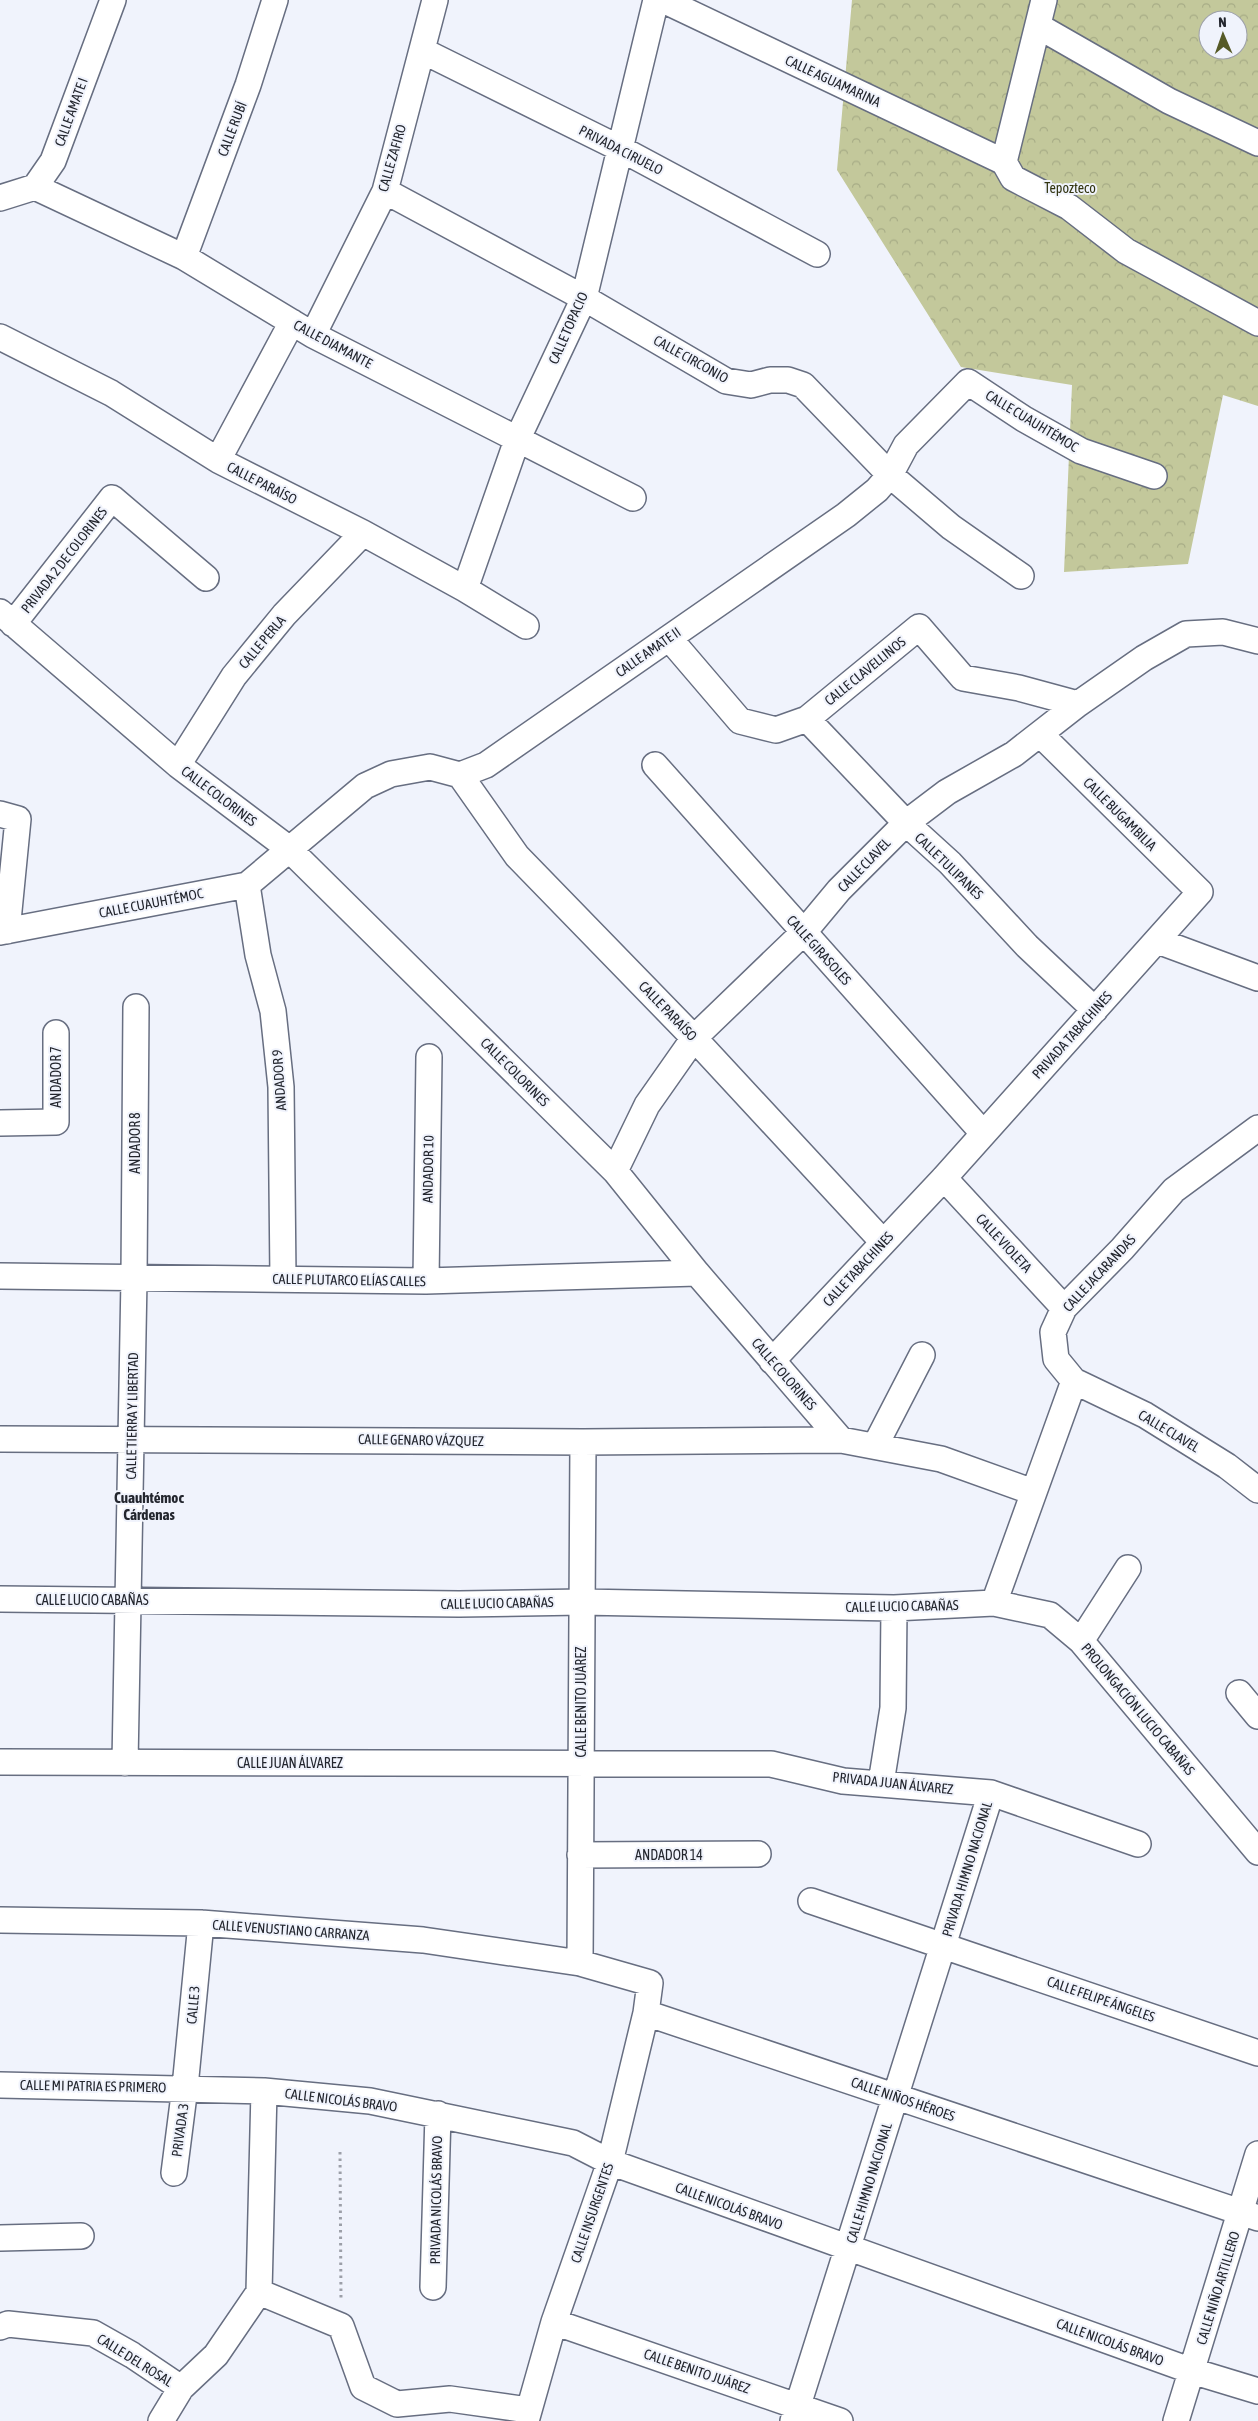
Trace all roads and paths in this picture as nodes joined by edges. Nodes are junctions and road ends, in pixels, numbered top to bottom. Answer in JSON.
{"nodes":[{"id":1,"x":113,"y":0,"type":"edge"},
{"id":2,"x":275,"y":0,"type":"edge"},
{"id":3,"x":436,"y":0,"type":"edge"},
{"id":4,"x":656,"y":0,"type":"edge"},
{"id":5,"x":662,"y":0,"type":"edge"},
{"id":6,"x":1044,"y":0,"type":"edge"},
{"id":7,"x":1038,"y":26,"type":"junction"},
{"id":8,"x":422,"y":51,"type":"junction"},
{"id":9,"x":1258,"y":143,"type":"edge"},
{"id":10,"x":621,"y":149,"type":"junction"},
{"id":11,"x":1004,"y":162,"type":"junction"},
{"id":12,"x":34,"y":187,"type":"junction"},
{"id":13,"x":385,"y":190,"type":"junction"},
{"id":14,"x":0,"y":198,"type":"edge"},
{"id":15,"x":817,"y":254,"type":"dead end"},
{"id":16,"x":184,"y":257,"type":"junction"},
{"id":17,"x":584,"y":298,"type":"junction"},
{"id":18,"x":292,"y":322,"type":"junction"},
{"id":19,"x":1258,"y":323,"type":"edge"},
{"id":20,"x":313,"y":335,"type":"junction"},
{"id":21,"x":0,"y":337,"type":"edge"},
{"id":22,"x":968,"y":382,"type":"joint"},
{"id":23,"x":517,"y":440,"type":"junction"},
{"id":24,"x":218,"y":460,"type":"junction"},
{"id":25,"x":890,"y":475,"type":"junction"},
{"id":26,"x":1154,"y":476,"type":"dead end"},
{"id":27,"x":633,"y":498,"type":"dead end"},
{"id":28,"x":363,"y":533,"type":"junction"},
{"id":29,"x":1021,"y":576,"type":"dead end"},
{"id":30,"x":206,"y":578,"type":"dead end"},
{"id":31,"x":465,"y":589,"type":"junction"},
{"id":32,"x":7,"y":618,"type":"edge"},
{"id":33,"x":526,"y":626,"type":"dead end"},
{"id":34,"x":669,"y":638,"type":"junction"},
{"id":35,"x":1258,"y":641,"type":"edge"},
{"id":36,"x":1078,"y":704,"type":"junction"},
{"id":37,"x":807,"y":719,"type":"junction"},
{"id":38,"x":1041,"y":735,"type":"junction"},
{"id":39,"x":178,"y":765,"type":"junction"},
{"id":40,"x":655,"y":765,"type":"dead end"},
{"id":41,"x":460,"y":775,"type":"junction"},
{"id":42,"x":0,"y":814,"type":"edge"},
{"id":43,"x":906,"y":824,"type":"junction"},
{"id":44,"x":288,"y":848,"type":"junction"},
{"id":45,"x":247,"y":885,"type":"junction"},
{"id":46,"x":1200,"y":892,"type":"joint"},
{"id":47,"x":3,"y":931,"type":"edge"},
{"id":48,"x":804,"y":932,"type":"junction"},
{"id":49,"x":1158,"y":941,"type":"junction"},
{"id":50,"x":1257,"y":975,"type":"edge"},
{"id":51,"x":136,"y":1007,"type":"dead end"},
{"id":52,"x":1095,"y":1010,"type":"junction"},
{"id":53,"x":56,"y":1033,"type":"dead end"},
{"id":54,"x":694,"y":1038,"type":"junction"},
{"id":55,"x":429,"y":1058,"type":"dead end"},
{"id":56,"x":0,"y":1123,"type":"edge"},
{"id":57,"x":1258,"y":1128,"type":"edge"},
{"id":58,"x":983,"y":1133,"type":"junction"},
{"id":59,"x":615,"y":1172,"type":"junction"},
{"id":60,"x":944,"y":1178,"type":"junction"},
{"id":61,"x":883,"y":1242,"type":"junction"},
{"id":62,"x":697,"y":1273,"type":"junction"},
{"id":63,"x":0,"y":1276,"type":"edge"},
{"id":64,"x":134,"y":1278,"type":"junction"},
{"id":65,"x":282,"y":1278,"type":"junction"},
{"id":66,"x":426,"y":1281,"type":"junction"},
{"id":67,"x":1064,"y":1308,"type":"junction"},
{"id":68,"x":922,"y":1355,"type":"dead end"},
{"id":69,"x":772,"y":1361,"type":"junction"},
{"id":70,"x":1074,"y":1381,"type":"junction"},
{"id":71,"x":0,"y":1439,"type":"edge"},
{"id":72,"x":131,"y":1440,"type":"junction"},
{"id":73,"x":842,"y":1440,"type":"junction"},
{"id":74,"x":583,"y":1442,"type":"junction"},
{"id":75,"x":875,"y":1446,"type":"junction"},
{"id":76,"x":1258,"y":1490,"type":"edge"},
{"id":77,"x":1033,"y":1492,"type":"junction"},
{"id":78,"x":1128,"y":1568,"type":"dead end"},
{"id":79,"x":0,"y":1600,"type":"edge"},
{"id":80,"x":128,"y":1600,"type":"junction"},
{"id":81,"x":582,"y":1602,"type":"junction"},
{"id":82,"x":994,"y":1603,"type":"junction"},
{"id":83,"x":894,"y":1608,"type":"junction"},
{"id":84,"x":1081,"y":1640,"type":"junction"},
{"id":85,"x":1239,"y":1692,"type":"dead end"},
{"id":86,"x":1258,"y":1716,"type":"edge"},
{"id":87,"x":0,"y":1762,"type":"edge"},
{"id":88,"x":125,"y":1763,"type":"junction"},
{"id":89,"x":581,"y":1763,"type":"junction"},
{"id":90,"x":881,"y":1784,"type":"junction"},
{"id":91,"x":991,"y":1793,"type":"junction"},
{"id":92,"x":1138,"y":1844,"type":"dead end"},
{"id":93,"x":1257,"y":1849,"type":"edge"},
{"id":94,"x":758,"y":1854,"type":"dead end"},
{"id":95,"x":580,"y":1855,"type":"junction"},
{"id":96,"x":811,"y":1901,"type":"dead end"},
{"id":97,"x":0,"y":1920,"type":"edge"},
{"id":98,"x":201,"y":1924,"type":"junction"},
{"id":99,"x":944,"y":1945,"type":"junction"},
{"id":100,"x":580,"y":1963,"type":"junction"},
{"id":101,"x":646,"y":2013,"type":"junction"},
{"id":102,"x":1258,"y":2053,"type":"edge"},
{"id":103,"x":0,"y":2085,"type":"edge"},
{"id":104,"x":186,"y":2087,"type":"junction"},
{"id":105,"x":264,"y":2091,"type":"junction"},
{"id":106,"x":896,"y":2096,"type":"junction"},
{"id":107,"x":438,"y":2114,"type":"junction"},
{"id":108,"x":340,"y":2152,"type":"dead end"},
{"id":109,"x":1258,"y":2154,"type":"edge"},
{"id":110,"x":610,"y":2162,"type":"junction"},
{"id":111,"x":174,"y":2173,"type":"dead end"},
{"id":112,"x":1249,"y":2215,"type":"edge"},
{"id":113,"x":81,"y":2236,"type":"dead end"},
{"id":114,"x":0,"y":2238,"type":"edge"},
{"id":115,"x":848,"y":2249,"type":"junction"},
{"id":116,"x":434,"y":2287,"type":"dead end"},
{"id":117,"x":259,"y":2292,"type":"junction"},
{"id":118,"x":554,"y":2322,"type":"junction"},
{"id":119,"x":341,"y":2326,"type":"junction"},
{"id":120,"x":0,"y":2327,"type":"edge"},
{"id":121,"x":1192,"y":2371,"type":"junction"},
{"id":122,"x":181,"y":2388,"type":"junction"},
{"id":123,"x":1258,"y":2391,"type":"edge"},
{"id":124,"x":394,"y":2413,"type":"edge"},
{"id":125,"x":796,"y":2414,"type":"edge"},
{"id":126,"x":527,"y":2416,"type":"edge"},
{"id":127,"x":161,"y":2421,"type":"edge"},
{"id":128,"x":840,"y":2421,"type":"edge"},
{"id":129,"x":1176,"y":2421,"type":"edge"}],
"edges":[{"from":1,"to":12,"type":"street","name":"CALLE AMATE I"},
{"from":2,"to":16,"type":"street","name":"CALLE RUBÍ"},
{"from":3,"to":8,"type":"street","name":"CALLE ZAFIRO"},
{"from":4,"to":10,"type":"street","name":"CALLE TOPACIO"},
{"from":5,"to":11,"type":"street","name":"CALLE AGUAMARINA"},
{"from":6,"to":7,"type":"street"},
{"from":7,"to":9,"type":"street"},
{"from":7,"to":11,"type":"street"},
{"from":8,"to":10,"type":"street","name":"PRIVADA CIRUELO"},
{"from":8,"to":13,"type":"street","name":"CALLE ZAFIRO"},
{"from":10,"to":15,"type":"street","name":"PRIVADA CIRUELO"},
{"from":10,"to":17,"type":"street","name":"CALLE TOPACIO"},
{"from":11,"to":19,"type":"street"},
{"from":12,"to":14,"type":"street"},
{"from":12,"to":16,"type":"street","name":"CALLE DIAMANTE"},
{"from":13,"to":17,"type":"street","name":"CALLE CIRCONIO"},
{"from":13,"to":20,"type":"street","name":"CALLE ZAFIRO"},
{"from":16,"to":18,"type":"street","name":"CALLE DIAMANTE"},
{"from":17,"to":23,"type":"street","name":"CALLE TOPACIO"},
{"from":17,"to":25,"type":"street","name":"CALLE CIRCONIO"},
{"from":18,"to":20,"type":"street","name":"CALLE DIAMANTE"},
{"from":18,"to":24,"type":"street"},
{"from":20,"to":23,"type":"street","name":"CALLE DIAMANTE"},
{"from":21,"to":24,"type":"street","name":"CALLE PARAÍSO"},
{"from":22,"to":25,"type":"street","name":"CALLE AMATE II"},
{"from":22,"to":26,"type":"street","name":"CALLE CUAUHTÉMOC"},
{"from":23,"to":27,"type":"street","name":"CALLE DIAMANTE"},
{"from":23,"to":31,"type":"street","name":"CALLE TOPACIO"},
{"from":24,"to":28,"type":"street","name":"CALLE PARAÍSO"},
{"from":25,"to":29,"type":"street","name":"CALLE CIRCONIO"},
{"from":25,"to":34,"type":"street","name":"CALLE AMATE II"},
{"from":28,"to":31,"type":"street","name":"CALLE PARAÍSO"},
{"from":28,"to":39,"type":"street","name":"CALLE PERLA"},
{"from":30,"to":32,"type":"street","name":"PRIVADA 2 DE COLORINES"},
{"from":31,"to":33,"type":"street","name":"CALLE PARAÍSO"},
{"from":32,"to":39,"type":"street","name":"CALLE COLORINES"},
{"from":34,"to":37,"type":"street","name":"CALLE CLAVELLINOS"},
{"from":34,"to":41,"type":"street","name":"CALLE AMATE II"},
{"from":35,"to":36,"type":"street","name":"CALLE CLAVEL"},
{"from":36,"to":37,"type":"street","name":"CALLE CLAVELLINOS"},
{"from":36,"to":38,"type":"street","name":"CALLE CLAVEL"},
{"from":37,"to":43,"type":"street","name":"CALLE TULIPANES"},
{"from":38,"to":43,"type":"street","name":"CALLE CLAVEL"},
{"from":38,"to":46,"type":"street","name":"CALLE BUGAMBILIA"},
{"from":39,"to":44,"type":"street","name":"CALLE COLORINES"},
{"from":40,"to":48,"type":"street","name":"CALLE GIRASOLES"},
{"from":41,"to":44,"type":"street"},
{"from":41,"to":54,"type":"street","name":"CALLE PARAÍSO"},
{"from":42,"to":47,"type":"street"},
{"from":43,"to":48,"type":"street","name":"CALLE CLAVEL"},
{"from":43,"to":52,"type":"street","name":"CALLE TULIPANES"},
{"from":44,"to":45,"type":"street"},
{"from":44,"to":59,"type":"street","name":"CALLE COLORINES"},
{"from":45,"to":47,"type":"street","name":"CALLE CUAUHTÉMOC"},
{"from":45,"to":65,"type":"street","name":"ANDADOR 9"},
{"from":46,"to":49,"type":"street","name":"PRIVADA TABACHINES"},
{"from":48,"to":54,"type":"street","name":"CALLE CLAVEL"},
{"from":48,"to":58,"type":"street","name":"CALLE GIRASOLES"},
{"from":49,"to":50,"type":"street"},
{"from":49,"to":52,"type":"street","name":"PRIVADA TABACHINES"},
{"from":51,"to":64,"type":"street","name":"ANDADOR 8"},
{"from":52,"to":58,"type":"street","name":"PRIVADA TABACHINES"},
{"from":53,"to":56,"type":"street","name":"ANDADOR 7"},
{"from":54,"to":59,"type":"street","name":"CALLE CLAVEL"},
{"from":54,"to":61,"type":"street","name":"CALLE PARAÍSO"},
{"from":55,"to":66,"type":"street","name":"ANDADOR 10"},
{"from":57,"to":67,"type":"street","name":"CALLE JACARANDAS"},
{"from":58,"to":60,"type":"street","name":"PRIVADA TABACHINES"},
{"from":59,"to":62,"type":"street","name":"CALLE COLORINES"},
{"from":60,"to":61,"type":"street","name":"CALLE TABACHINES"},
{"from":60,"to":67,"type":"street","name":"CALLE VIOLETA"},
{"from":61,"to":69,"type":"street","name":"CALLE TABACHINES"},
{"from":62,"to":66,"type":"street","name":"CALLE PLUTARCO ELÍAS CALLES"},
{"from":62,"to":69,"type":"street","name":"CALLE COLORINES"},
{"from":63,"to":64,"type":"street","name":"CALLE PLUTARCO ELÍAS CALLES"},
{"from":64,"to":65,"type":"street","name":"CALLE PLUTARCO ELÍAS CALLES"},
{"from":64,"to":72,"type":"street","name":"CALLE TIERRA Y LIBERTAD"},
{"from":65,"to":66,"type":"street","name":"CALLE PLUTARCO ELÍAS CALLES"},
{"from":67,"to":70,"type":"street","name":"CALLE JACARANDAS"},
{"from":68,"to":75,"type":"street"},
{"from":69,"to":73,"type":"street","name":"CALLE COLORINES"},
{"from":70,"to":76,"type":"street","name":"CALLE CLAVEL"},
{"from":70,"to":77,"type":"street"},
{"from":71,"to":72,"type":"street","name":"CALLE GENARO VÁZQUEZ"},
{"from":72,"to":74,"type":"street","name":"CALLE GENARO VÁZQUEZ"},
{"from":72,"to":80,"type":"street","name":"CALLE TIERRA Y LIBERTAD"},
{"from":73,"to":74,"type":"street","name":"CALLE GENARO VÁZQUEZ"},
{"from":73,"to":75,"type":"street"},
{"from":74,"to":81,"type":"street","name":"CALLE BENITO JUÁREZ"},
{"from":75,"to":77,"type":"street"},
{"from":77,"to":82,"type":"street"},
{"from":78,"to":84,"type":"street"},
{"from":79,"to":80,"type":"street","name":"CALLE LUCIO CABAÑAS"},
{"from":80,"to":81,"type":"street","name":"CALLE LUCIO CABAÑAS"},
{"from":80,"to":88,"type":"street","name":"CALLE TIERRA Y LIBERTAD"},
{"from":81,"to":83,"type":"street","name":"CALLE LUCIO CABAÑAS"},
{"from":81,"to":89,"type":"street","name":"CALLE BENITO JUÁREZ"},
{"from":82,"to":83,"type":"street","name":"CALLE LUCIO CABAÑAS"},
{"from":82,"to":84,"type":"street","name":"PROLONGACIÓN LUCIO CABAÑAS"},
{"from":83,"to":90,"type":"street"},
{"from":84,"to":93,"type":"street","name":"PROLONGACIÓN LUCIO CABAÑAS"},
{"from":85,"to":86,"type":"street"},
{"from":87,"to":88,"type":"street","name":"CALLE JUAN ÁLVAREZ"},
{"from":88,"to":89,"type":"street","name":"CALLE JUAN ÁLVAREZ"},
{"from":89,"to":90,"type":"street","name":"PRIVADA JUAN ÁLVAREZ"},
{"from":89,"to":95,"type":"street","name":"CALLE BENITO JUÁREZ"},
{"from":90,"to":91,"type":"street","name":"PRIVADA JUAN ÁLVAREZ"},
{"from":91,"to":92,"type":"street","name":"PRIVADA JUAN ÁLVAREZ"},
{"from":91,"to":99,"type":"street","name":"PRIVADA HIMNO NACIONAL"},
{"from":94,"to":95,"type":"street","name":"ANDADOR 14"},
{"from":95,"to":100,"type":"street","name":"CALLE BENITO JUÁREZ"},
{"from":96,"to":99,"type":"street","name":"CALLE FELIPE ÁNGELES"},
{"from":97,"to":98,"type":"street","name":"CALLE VENUSTIANO CARRANZA"},
{"from":98,"to":100,"type":"street","name":"CALLE VENUSTIANO CARRANZA"},
{"from":98,"to":104,"type":"street","name":"CALLE 3"},
{"from":99,"to":102,"type":"street","name":"CALLE FELIPE ÁNGELES"},
{"from":99,"to":106,"type":"street","name":"CALLE HIMNO NACIONAL"},
{"from":100,"to":101,"type":"street"},
{"from":101,"to":106,"type":"street","name":"CALLE NIÑOS HÉROES"},
{"from":101,"to":110,"type":"street","name":"CALLE INSURGENTES"},
{"from":103,"to":104,"type":"street","name":"CALLE MI PATRIA ES PRIMERO"},
{"from":104,"to":105,"type":"street","name":"CALLE NICOLÁS BRAVO"},
{"from":104,"to":111,"type":"street","name":"PRIVADA 3"},
{"from":105,"to":107,"type":"street","name":"CALLE NICOLÁS BRAVO"},
{"from":105,"to":117,"type":"street"},
{"from":106,"to":112,"type":"street","name":"CALLE NIÑOS HÉROES"},
{"from":106,"to":115,"type":"street","name":"CALLE HIMNO NACIONAL"},
{"from":107,"to":110,"type":"street","name":"CALLE NICOLÁS BRAVO"},
{"from":107,"to":116,"type":"street","name":"PRIVADA NICOLÁS BRAVO"},
{"from":108,"to":119,"type":"path"},
{"from":109,"to":112,"type":"street","name":"CALLE NIÑO ARTILLERO"},
{"from":110,"to":115,"type":"street","name":"CALLE NICOLÁS BRAVO"},
{"from":110,"to":118,"type":"street","name":"CALLE INSURGENTES"},
{"from":112,"to":121,"type":"street","name":"CALLE NIÑO ARTILLERO"},
{"from":113,"to":114,"type":"street"},
{"from":115,"to":121,"type":"street","name":"CALLE NICOLÁS BRAVO"},
{"from":115,"to":125,"type":"street","name":"CALLE HIMNO NACIONAL"},
{"from":117,"to":119,"type":"street"},
{"from":117,"to":122,"type":"street"},
{"from":118,"to":125,"type":"street","name":"CALLE BENITO JUÁREZ"},
{"from":118,"to":126,"type":"street","name":"CALLE INSURGENTES"},
{"from":119,"to":124,"type":"street","name":"CALLE INSURGENTES"},
{"from":120,"to":122,"type":"street","name":"CALLE DEL ROSAL"},
{"from":121,"to":123,"type":"street","name":"CALLE NICOLÁS BRAVO"},
{"from":121,"to":129,"type":"street","name":"CALLE NIÑO ARTILLERO"},
{"from":122,"to":127,"type":"street"},
{"from":124,"to":126,"type":"street","name":"CALLE INSURGENTES"},
{"from":125,"to":128,"type":"street","name":"CALLE BENITO JUÁREZ"}]}
